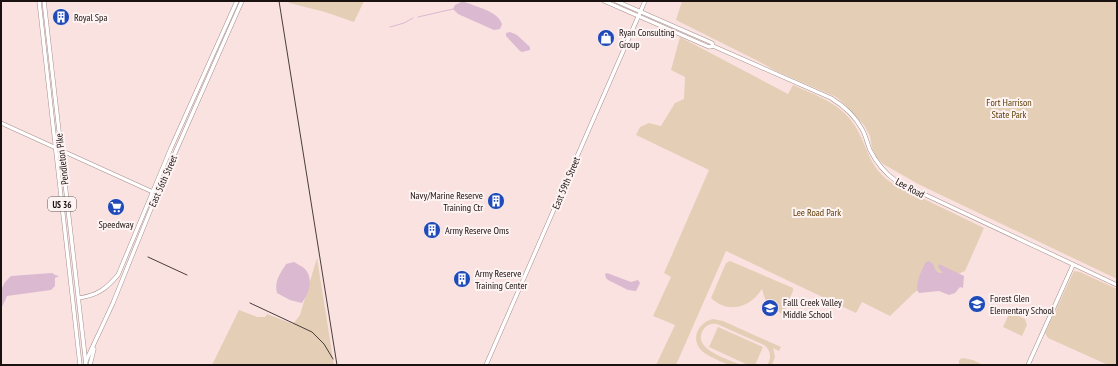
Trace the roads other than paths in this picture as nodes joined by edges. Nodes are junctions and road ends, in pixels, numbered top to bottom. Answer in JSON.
{"nodes":[{"id":1,"x":39,"y":1,"type":"edge"},
{"id":2,"x":44,"y":1,"type":"edge"},
{"id":3,"x":237,"y":1,"type":"edge"},
{"id":4,"x":242,"y":1,"type":"edge"},
{"id":5,"x":604,"y":1,"type":"edge"},
{"id":6,"x":616,"y":1,"type":"edge"},
{"id":7,"x":645,"y":1,"type":"edge"},
{"id":8,"x":640,"y":11,"type":"junction"},
{"id":9,"x":638,"y":16,"type":"junction"},
{"id":10,"x":713,"y":46,"type":"junction"},
{"id":11,"x":1,"y":124,"type":"edge"},
{"id":12,"x":55,"y":148,"type":"junction"},
{"id":13,"x":61,"y":151,"type":"junction"},
{"id":14,"x":152,"y":192,"type":"junction"},
{"id":15,"x":157,"y":194,"type":"junction"},
{"id":16,"x":1073,"y":265,"type":"junction"},
{"id":17,"x":1117,"y":285,"type":"edge"},
{"id":18,"x":78,"y":298,"type":"junction"},
{"id":19,"x":96,"y":341,"type":"junction"},
{"id":20,"x":80,"y":358,"type":"junction"},
{"id":21,"x":86,"y":363,"type":"edge"},
{"id":22,"x":77,"y":365,"type":"edge"},
{"id":23,"x":80,"y":365,"type":"edge"},
{"id":24,"x":90,"y":365,"type":"edge"},
{"id":25,"x":486,"y":365,"type":"edge"},
{"id":26,"x":1028,"y":365,"type":"edge"}],
"edges":[{"from":1,"to":12,"type":"main road","name":"Pendleton Pike","number":"US 36"},
{"from":2,"to":13,"type":"main road","name":"Pendleton Pike","number":"US 36"},
{"from":3,"to":14,"type":"main road","name":"East 56th Street"},
{"from":4,"to":15,"type":"main road","name":"East 56th Street"},
{"from":5,"to":9,"type":"main road","name":"Lee Road"},
{"from":6,"to":8,"type":"main road","name":"Lee Road"},
{"from":7,"to":8,"type":"main road","name":"East 59th Street"},
{"from":8,"to":9,"type":"main road","name":"East 59th Street"},
{"from":8,"to":10,"type":"main road","name":"Lee Road"},
{"from":9,"to":10,"type":"main road","name":"Lee Road"},
{"from":9,"to":25,"type":"main road","name":"East 59th Street"},
{"from":10,"to":16,"type":"main road","name":"Lee Road"},
{"from":11,"to":12,"type":"main road"},
{"from":12,"to":13,"type":"main road"},
{"from":12,"to":20,"type":"main road","name":"Pendleton Pike","number":"US 36"},
{"from":13,"to":14,"type":"main road"},
{"from":13,"to":18,"type":"main road","name":"Pendleton Pike","number":"US 36"},
{"from":14,"to":15,"type":"main road"},
{"from":14,"to":18,"type":"main road","name":"East 56th Street"},
{"from":15,"to":19,"type":"main road","name":"East 56th Street"},
{"from":16,"to":17,"type":"main road","name":"Lee Road"},
{"from":16,"to":26,"type":"main road"},
{"from":18,"to":21,"type":"main road","name":"Pendleton Pike","number":"US 36"},
{"from":19,"to":21,"type":"main road","name":"East 56th Street"},
{"from":19,"to":24,"type":"main road"},
{"from":20,"to":22,"type":"main road"},
{"from":20,"to":23,"type":"main road","name":"Pendleton Pike","number":"US 36"}]}
